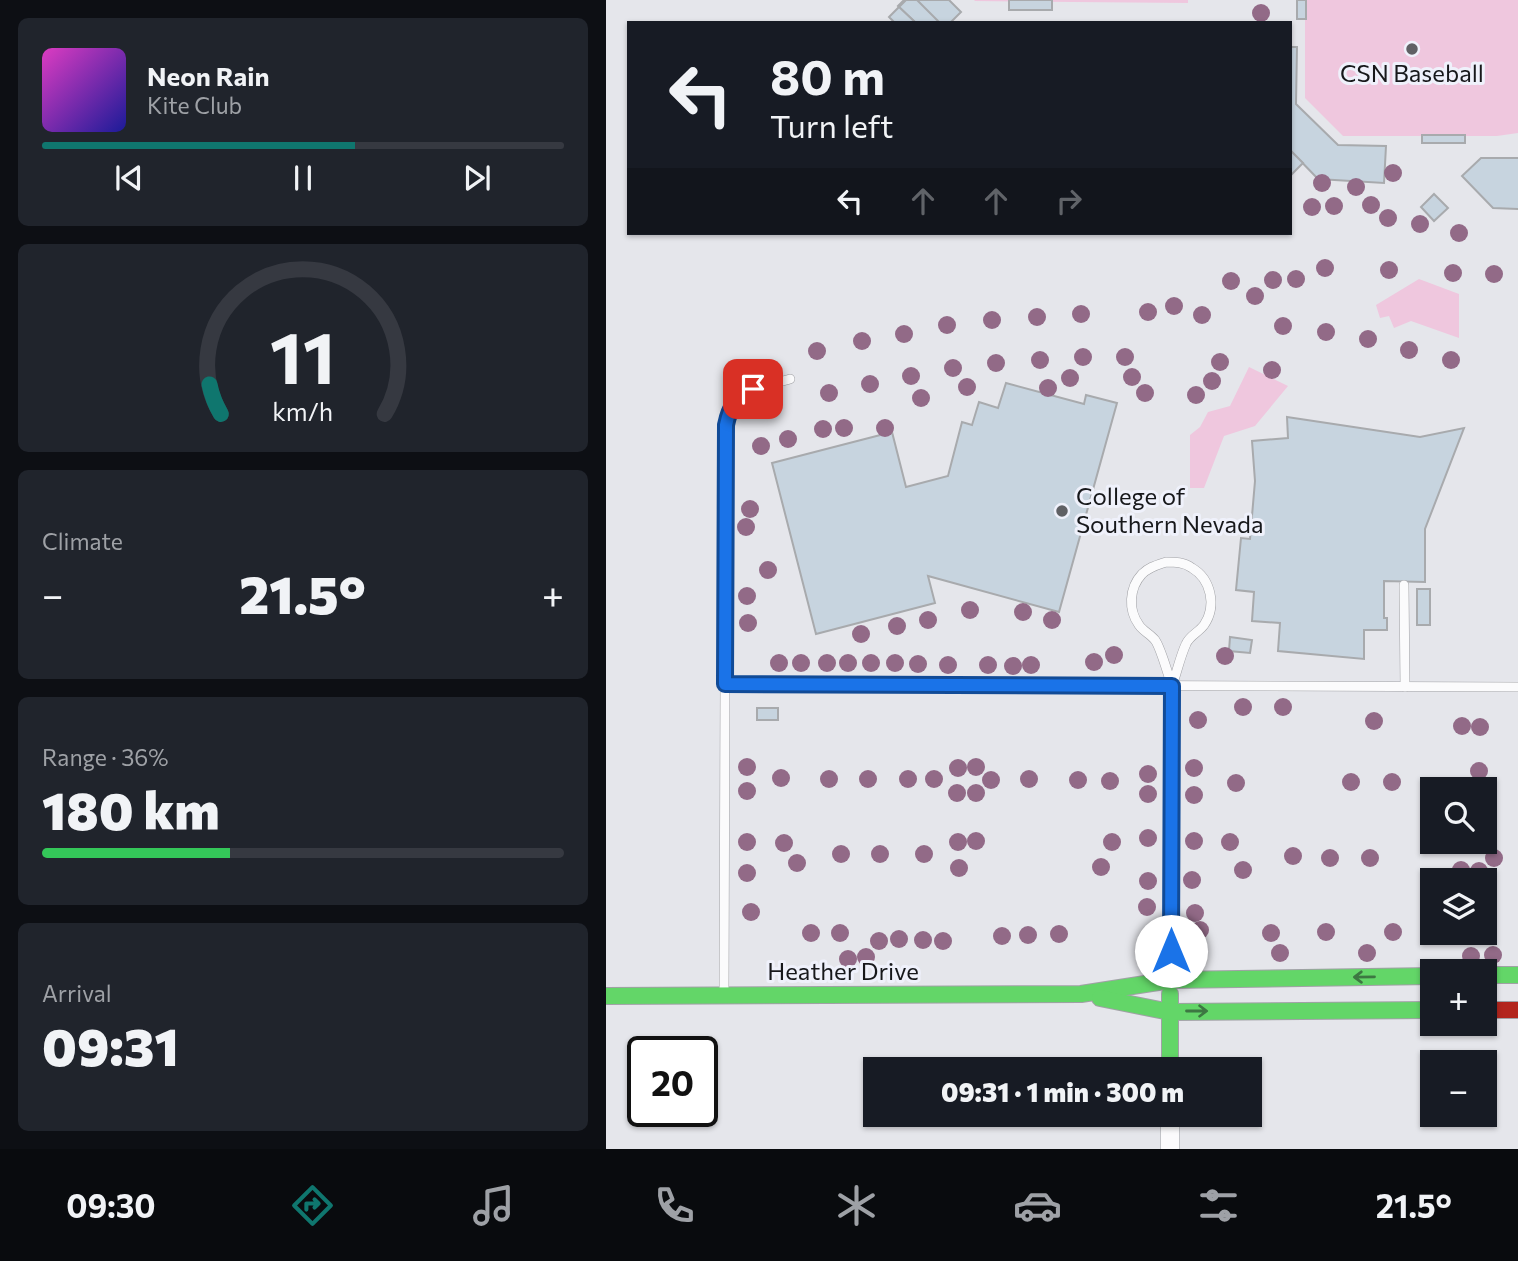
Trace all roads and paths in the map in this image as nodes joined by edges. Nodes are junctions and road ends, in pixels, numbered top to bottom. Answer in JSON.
{"nodes":[{"id":1,"x":790,"y":379,"type":"dead end"},
{"id":2,"x":1405,"y":585,"type":"dead end"},
{"id":3,"x":725,"y":684,"type":"junction"},
{"id":4,"x":1172,"y":686,"type":"junction"},
{"id":5,"x":1405,"y":687,"type":"junction"},
{"id":6,"x":1518,"y":687,"type":"edge"},
{"id":7,"x":1497,"y":975,"type":"edge"},
{"id":8,"x":1518,"y":975,"type":"edge"},
{"id":9,"x":1420,"y":976,"type":"edge"},
{"id":10,"x":1171,"y":980,"type":"junction"},
{"id":11,"x":1081,"y":994,"type":"junction"},
{"id":12,"x":606,"y":996,"type":"edge"},
{"id":13,"x":724,"y":996,"type":"junction"},
{"id":14,"x":1420,"y":1010,"type":"edge"},
{"id":15,"x":1497,"y":1010,"type":"edge"},
{"id":16,"x":1518,"y":1010,"type":"edge"},
{"id":17,"x":1170,"y":1012,"type":"junction"},
{"id":18,"x":1170,"y":1057,"type":"edge"},
{"id":19,"x":1170,"y":1127,"type":"edge"},
{"id":20,"x":1170,"y":1149,"type":"edge"}],
"edges":[{"from":1,"to":3,"type":"lane"},
{"from":2,"to":5,"type":"lane"},
{"from":3,"to":4,"type":"lane"},
{"from":3,"to":13,"type":"lane"},
{"from":4,"to":4,"type":"lane"},
{"from":4,"to":5,"type":"lane"},
{"from":4,"to":10,"type":"lane"},
{"from":5,"to":6,"type":"lane"},
{"from":7,"to":8,"type":"street"},
{"from":9,"to":10,"type":"street","name":"Heather Drive","one_way":true},
{"from":10,"to":11,"type":"street","name":"Heather Drive"},
{"from":10,"to":17,"type":"street"},
{"from":11,"to":13,"type":"street","name":"Heather Drive"},
{"from":11,"to":17,"type":"street","name":"Heather Drive"},
{"from":12,"to":13,"type":"street","name":"Heather Drive"},
{"from":17,"to":14,"type":"street","name":"Heather Drive","one_way":true},
{"from":15,"to":16,"type":"street"},
{"from":17,"to":18,"type":"street"},
{"from":19,"to":20,"type":"street"}]}
